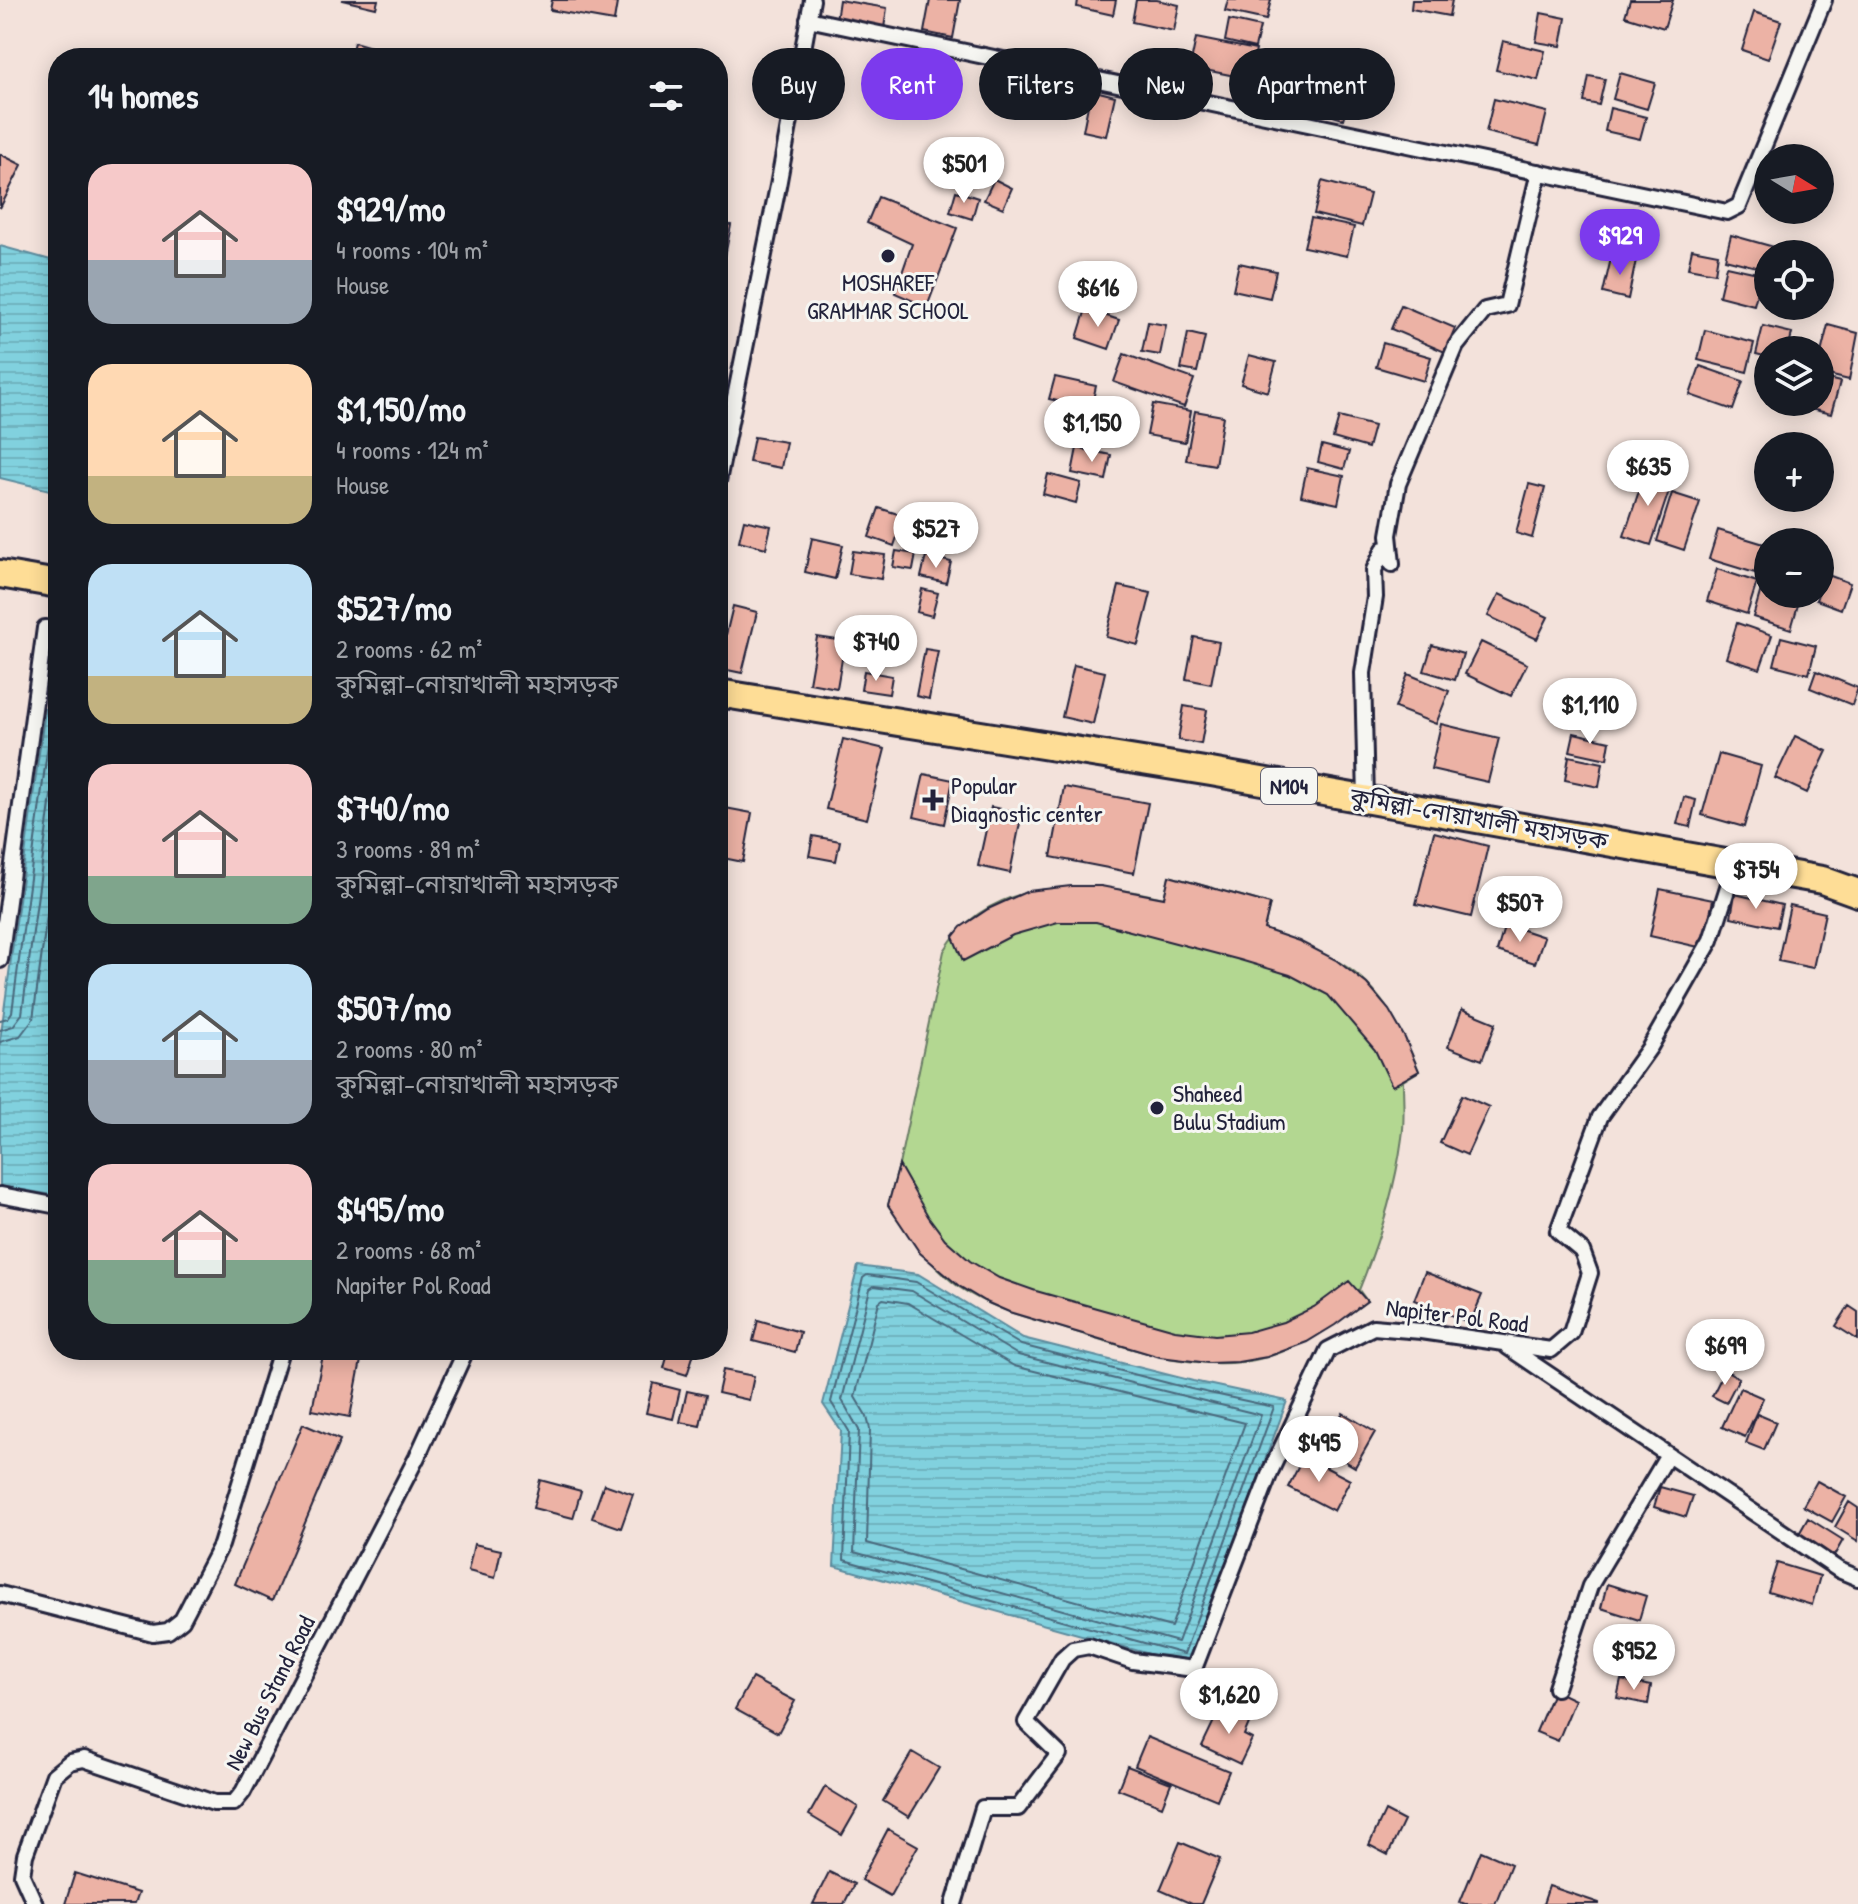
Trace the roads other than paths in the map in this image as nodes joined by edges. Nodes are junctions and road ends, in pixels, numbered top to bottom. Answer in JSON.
{"nodes":[{"id":1,"x":812,"y":0,"type":"edge"},
{"id":2,"x":1824,"y":0,"type":"edge"},
{"id":3,"x":808,"y":19,"type":"junction"},
{"id":4,"x":1539,"y":172,"type":"junction"},
{"id":5,"x":728,"y":430,"type":"edge"},
{"id":6,"x":0,"y":574,"type":"edge"},
{"id":7,"x":48,"y":582,"type":"edge"},
{"id":8,"x":48,"y":628,"type":"edge"},
{"id":9,"x":728,"y":695,"type":"edge"},
{"id":10,"x":1366,"y":800,"type":"junction"},
{"id":11,"x":1735,"y":865,"type":"junction"},
{"id":12,"x":1858,"y":893,"type":"edge"},
{"id":13,"x":0,"y":960,"type":"edge"},
{"id":14,"x":0,"y":1195,"type":"edge"},
{"id":15,"x":48,"y":1204,"type":"edge"},
{"id":16,"x":1504,"y":1344,"type":"junction"},
{"id":17,"x":278,"y":1360,"type":"edge"},
{"id":18,"x":461,"y":1360,"type":"edge"},
{"id":19,"x":1668,"y":1455,"type":"junction"},
{"id":20,"x":1858,"y":1578,"type":"edge"},
{"id":21,"x":0,"y":1594,"type":"edge"},
{"id":22,"x":1556,"y":1688,"type":"dead end"},
{"id":23,"x":35,"y":1904,"type":"edge"},
{"id":24,"x":954,"y":1904,"type":"edge"}],
"edges":[{"from":1,"to":3,"type":"street"},
{"from":2,"to":4,"type":"street"},
{"from":3,"to":4,"type":"street"},
{"from":3,"to":5,"type":"street"},
{"from":4,"to":10,"type":"street"},
{"from":6,"to":7,"type":"highway"},
{"from":8,"to":13,"type":"street"},
{"from":9,"to":10,"type":"highway","name":"কুমিল্লা–নোয়াখালী মহাসড়ক","number":"N104"},
{"from":10,"to":11,"type":"highway","name":"কুমিল্লা–নোয়াখালী মহাসড়ক","number":"N104"},
{"from":11,"to":12,"type":"highway","name":"কুমিল্লা–নোয়াখালী মহাসড়ক","number":"N104"},
{"from":11,"to":16,"type":"street","name":"Napiter Pol Road"},
{"from":14,"to":15,"type":"street"},
{"from":16,"to":19,"type":"street"},
{"from":16,"to":24,"type":"street","name":"Napiter Pol Road"},
{"from":17,"to":21,"type":"street"},
{"from":18,"to":23,"type":"street","name":"New Bus Stand Road"},
{"from":19,"to":20,"type":"street"},
{"from":19,"to":22,"type":"street"}]}
